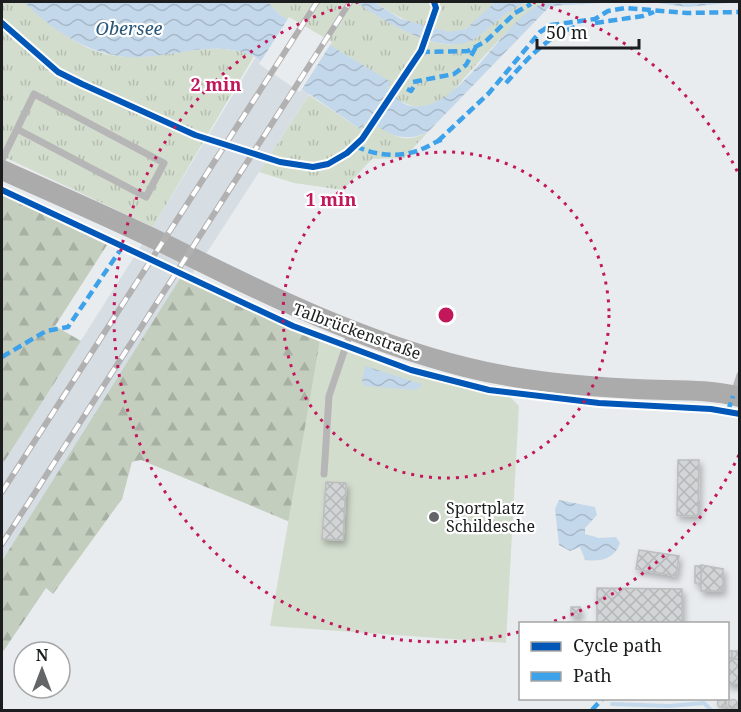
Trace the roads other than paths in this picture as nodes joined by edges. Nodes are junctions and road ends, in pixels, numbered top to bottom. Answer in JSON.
{"nodes":[{"id":1,"x":17,"y":129,"type":"junction"},
{"id":2,"x":2,"y":160,"type":"edge"},
{"id":3,"x":2,"y":171,"type":"edge"},
{"id":4,"x":351,"y":331,"type":"junction"},
{"id":5,"x":740,"y":375,"type":"edge"},
{"id":6,"x":736,"y":397,"type":"edge"},
{"id":7,"x":324,"y":474,"type":"dead end"}],
"edges":[{"from":1,"to":1,"type":"lane"},
{"from":1,"to":2,"type":"lane"},
{"from":3,"to":4,"type":"main road","name":"Talbrückenstraße"},
{"from":4,"to":6,"type":"main road","name":"Talbrückenstraße"},
{"from":4,"to":7,"type":"lane"},
{"from":5,"to":6,"type":"lane"}]}
